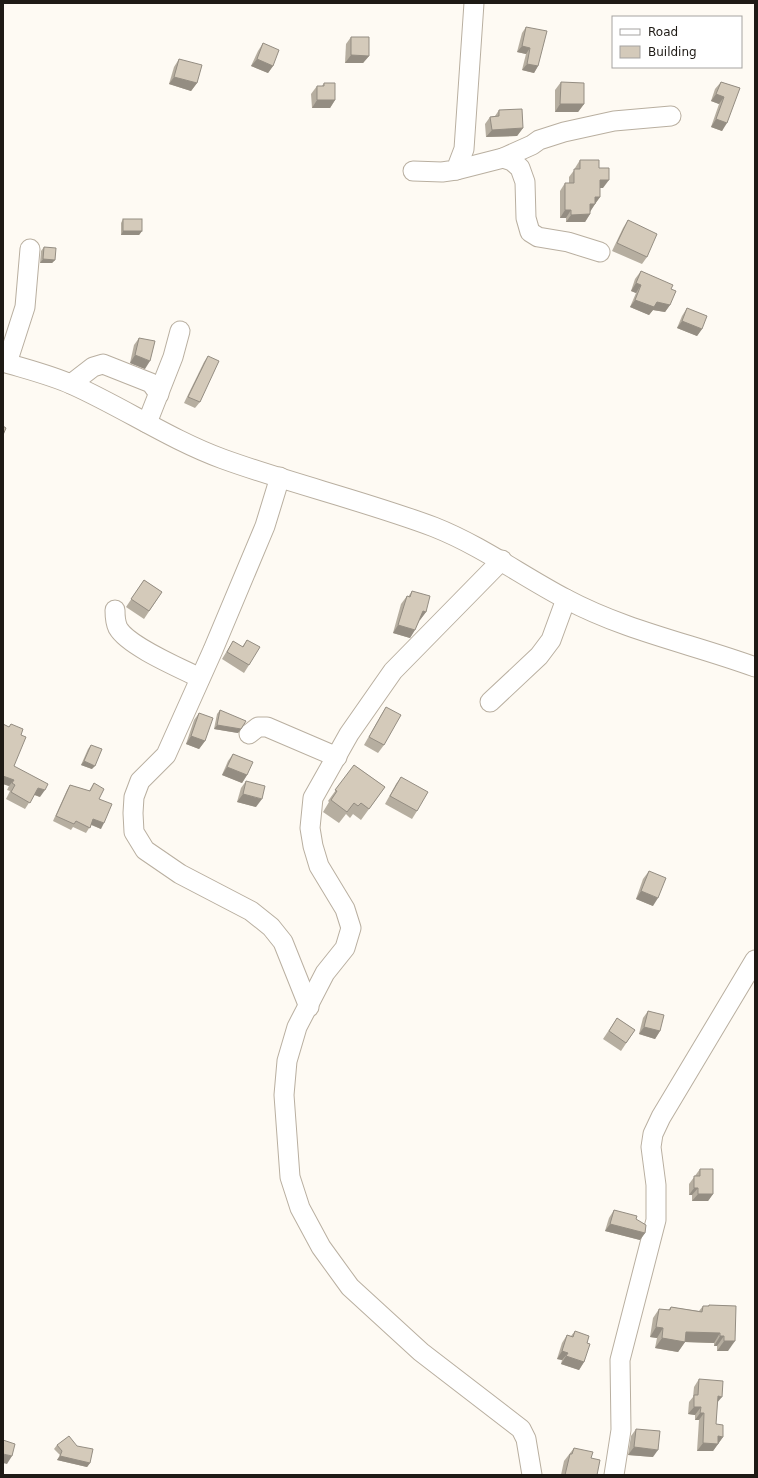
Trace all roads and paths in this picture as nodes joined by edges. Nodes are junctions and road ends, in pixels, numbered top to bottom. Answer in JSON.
{"nodes":[{"id":1,"x":474,"y":3,"type":"edge"},
{"id":2,"x":672,"y":116,"type":"dead end"},
{"id":3,"x":503,"y":158,"type":"junction"},
{"id":4,"x":456,"y":170,"type":"junction"},
{"id":5,"x":413,"y":171,"type":"dead end"},
{"id":6,"x":30,"y":249,"type":"dead end"},
{"id":7,"x":600,"y":252,"type":"dead end"},
{"id":8,"x":180,"y":331,"type":"dead end"},
{"id":9,"x":5,"y":362,"type":"edge"},
{"id":10,"x":71,"y":384,"type":"junction"},
{"id":11,"x":159,"y":394,"type":"junction"},
{"id":12,"x":147,"y":423,"type":"junction"},
{"id":13,"x":280,"y":477,"type":"junction"},
{"id":14,"x":502,"y":560,"type":"junction"},
{"id":15,"x":566,"y":600,"type":"junction"},
{"id":16,"x":115,"y":610,"type":"dead end"},
{"id":17,"x":755,"y":667,"type":"edge"},
{"id":18,"x":200,"y":678,"type":"junction"},
{"id":19,"x":490,"y":702,"type":"dead end"},
{"id":20,"x":249,"y":734,"type":"dead end"},
{"id":21,"x":337,"y":757,"type":"junction"},
{"id":22,"x":755,"y":960,"type":"edge"},
{"id":23,"x":309,"y":1008,"type":"junction"},
{"id":24,"x":532,"y":1475,"type":"edge"},
{"id":25,"x":614,"y":1475,"type":"edge"}],
"edges":[{"from":1,"to":4,"type":"street"},
{"from":2,"to":3,"type":"street"},
{"from":3,"to":4,"type":"street"},
{"from":3,"to":7,"type":"street"},
{"from":4,"to":5,"type":"street"},
{"from":6,"to":9,"type":"street"},
{"from":8,"to":11,"type":"street"},
{"from":9,"to":10,"type":"street"},
{"from":10,"to":11,"type":"street"},
{"from":10,"to":12,"type":"street"},
{"from":11,"to":12,"type":"street"},
{"from":12,"to":13,"type":"street"},
{"from":13,"to":14,"type":"street"},
{"from":13,"to":18,"type":"street"},
{"from":14,"to":15,"type":"street"},
{"from":14,"to":21,"type":"street"},
{"from":15,"to":17,"type":"street"},
{"from":15,"to":19,"type":"street"},
{"from":16,"to":18,"type":"street"},
{"from":18,"to":23,"type":"street"},
{"from":20,"to":21,"type":"street"},
{"from":21,"to":23,"type":"street"},
{"from":22,"to":25,"type":"street"},
{"from":23,"to":24,"type":"street"}]}
